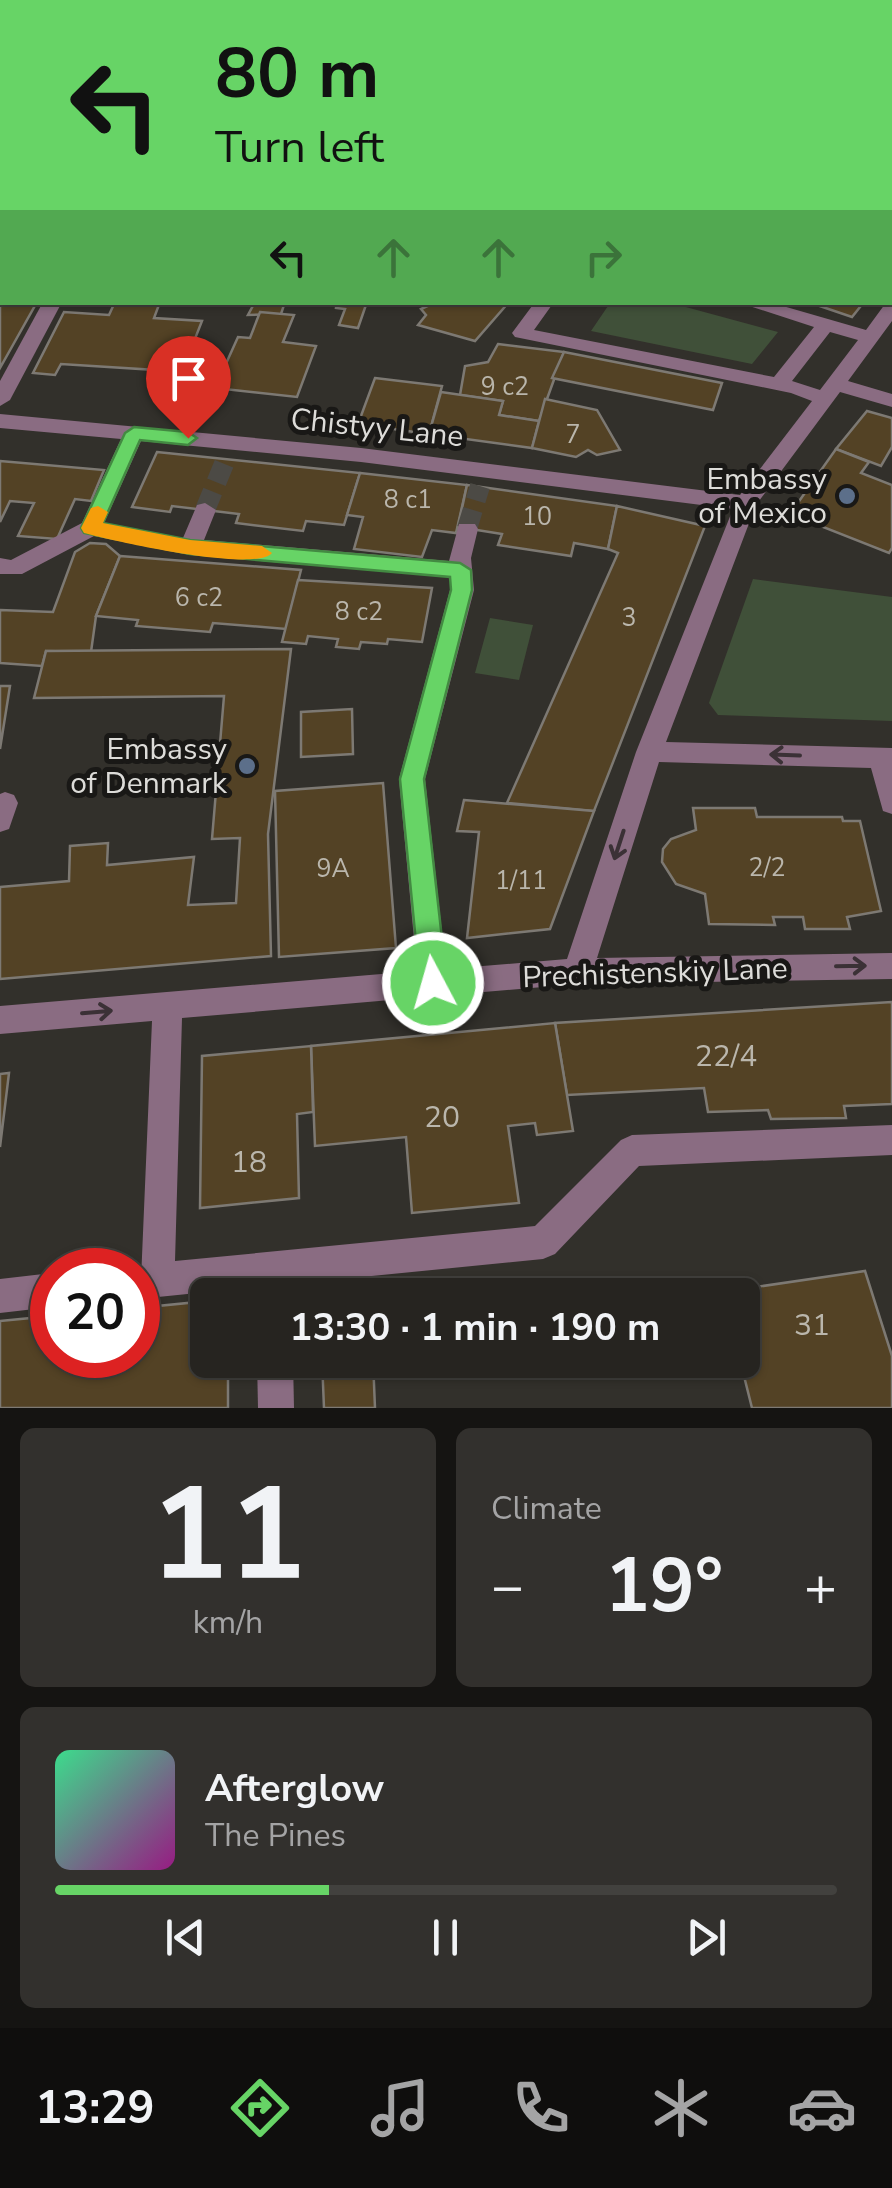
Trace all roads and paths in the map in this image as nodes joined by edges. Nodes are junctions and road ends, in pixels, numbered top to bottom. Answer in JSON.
{"nodes":[{"id":1,"x":51,"y":305,"type":"edge"},
{"id":2,"x":543,"y":305,"type":"edge"},
{"id":3,"x":757,"y":305,"type":"edge"},
{"id":4,"x":892,"y":308,"type":"edge"},
{"id":5,"x":826,"y":324,"type":"junction"},
{"id":6,"x":870,"y":336,"type":"junction"},
{"id":7,"x":778,"y":385,"type":"junction"},
{"id":8,"x":829,"y":391,"type":"junction"},
{"id":9,"x":0,"y":400,"type":"edge"},
{"id":10,"x":892,"y":401,"type":"edge"},
{"id":11,"x":0,"y":421,"type":"edge"},
{"id":12,"x":134,"y":433,"type":"junction"},
{"id":13,"x":746,"y":503,"type":"junction"},
{"id":14,"x":205,"y":510,"type":"tunnel mouth"},
{"id":15,"x":91,"y":528,"type":"junction"},
{"id":16,"x":466,"y":528,"type":"tunnel mouth"},
{"id":17,"x":190,"y":547,"type":"junction"},
{"id":18,"x":0,"y":566,"type":"edge"},
{"id":19,"x":460,"y":570,"type":"junction"},
{"id":20,"x":649,"y":752,"type":"junction"},
{"id":21,"x":887,"y":758,"type":"edge"},
{"id":22,"x":892,"y":803,"type":"edge"},
{"id":23,"x":892,"y":966,"type":"edge"},
{"id":24,"x":578,"y":971,"type":"junction"},
{"id":25,"x":433,"y":983,"type":"junction"},
{"id":26,"x":167,"y":1006,"type":"junction"},
{"id":27,"x":0,"y":1020,"type":"edge"},
{"id":28,"x":892,"y":1140,"type":"edge"},
{"id":29,"x":150,"y":1248,"type":"edge"},
{"id":30,"x":301,"y":1278,"type":"edge"},
{"id":31,"x":160,"y":1281,"type":"edge"},
{"id":32,"x":190,"y":1281,"type":"edge"},
{"id":33,"x":30,"y":1293,"type":"edge"},
{"id":34,"x":0,"y":1296,"type":"edge"},
{"id":35,"x":275,"y":1378,"type":"edge"},
{"id":36,"x":276,"y":1408,"type":"edge"}],
"edges":[{"from":1,"to":9,"type":"street"},
{"from":2,"to":7,"type":"street"},
{"from":3,"to":5,"type":"street"},
{"from":4,"to":6,"type":"street"},
{"from":5,"to":6,"type":"street"},
{"from":5,"to":7,"type":"street"},
{"from":6,"to":8,"type":"street"},
{"from":7,"to":8,"type":"street"},
{"from":8,"to":10,"type":"street"},
{"from":8,"to":13,"type":"street"},
{"from":11,"to":12,"type":"street","name":"Chistyy Lane"},
{"from":12,"to":13,"type":"street","name":"Chistyy Lane"},
{"from":12,"to":15,"type":"street"},
{"from":13,"to":20,"type":"street"},
{"from":14,"to":17,"type":"street"},
{"from":15,"to":17,"type":"street"},
{"from":15,"to":18,"type":"street"},
{"from":16,"to":19,"type":"street"},
{"from":17,"to":19,"type":"street"},
{"from":19,"to":25,"type":"street"},
{"from":21,"to":20,"type":"street","one_way":true},
{"from":20,"to":24,"type":"street","one_way":true},
{"from":21,"to":22,"type":"street"},
{"from":24,"to":23,"type":"street","name":"Prechistenskiy Lane","one_way":true},
{"from":24,"to":25,"type":"street","name":"Prechistenskiy Lane"},
{"from":25,"to":26,"type":"street","name":"Prechistenskiy Lane"},
{"from":27,"to":26,"type":"street","name":"Prechistenskiy Lane","one_way":true},
{"from":26,"to":29,"type":"street"},
{"from":28,"to":30,"type":"street"},
{"from":31,"to":32,"type":"street"},
{"from":33,"to":34,"type":"street"},
{"from":35,"to":36,"type":"street"}]}
